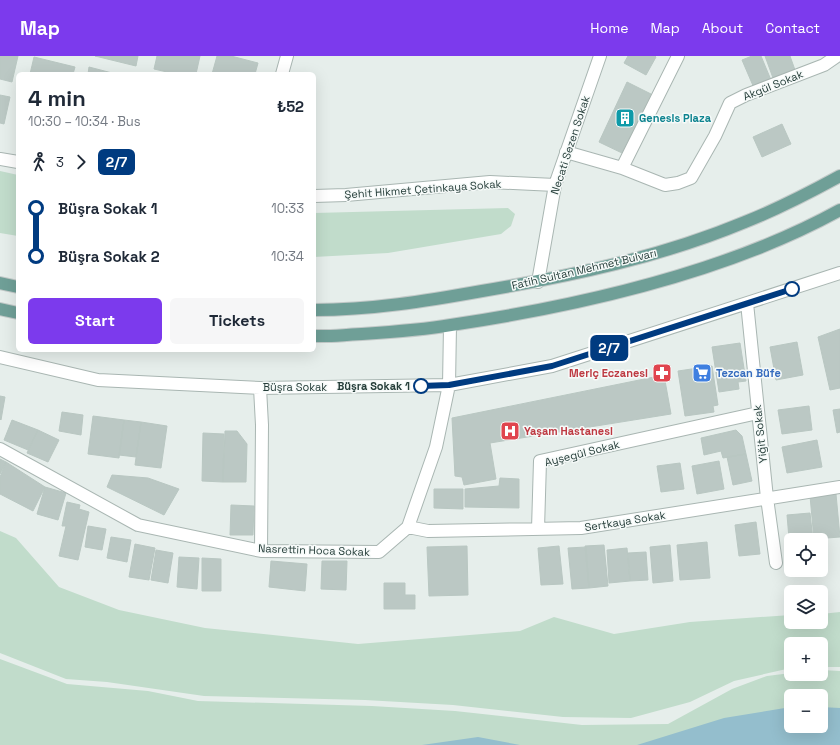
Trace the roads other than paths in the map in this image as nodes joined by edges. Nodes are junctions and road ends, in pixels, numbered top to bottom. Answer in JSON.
{"nodes":[{"id":1,"x":287,"y":56,"type":"edge"},
{"id":2,"x":600,"y":56,"type":"edge"},
{"id":3,"x":678,"y":56,"type":"edge"},
{"id":4,"x":837,"y":56,"type":"edge"},
{"id":5,"x":283,"y":72,"type":"edge"},
{"id":6,"x":566,"y":152,"type":"junction"},
{"id":7,"x":0,"y":159,"type":"edge"},
{"id":8,"x":16,"y":162,"type":"edge"},
{"id":9,"x":622,"y":168,"type":"junction"},
{"id":10,"x":840,"y":176,"type":"edge"},
{"id":11,"x":556,"y":184,"type":"junction"},
{"id":12,"x":316,"y":196,"type":"edge"},
{"id":13,"x":840,"y":210,"type":"edge"},
{"id":14,"x":840,"y":273,"type":"edge"},
{"id":15,"x":538,"y":282,"type":"junction"},
{"id":16,"x":0,"y":283,"type":"edge"},
{"id":17,"x":16,"y":287,"type":"edge"},
{"id":18,"x":747,"y":303,"type":"junction"},
{"id":19,"x":0,"y":309,"type":"edge"},
{"id":20,"x":316,"y":310,"type":"edge"},
{"id":21,"x":16,"y":313,"type":"edge"},
{"id":22,"x":450,"y":326,"type":"junction"},
{"id":23,"x":316,"y":336,"type":"edge"},
{"id":24,"x":0,"y":357,"type":"edge"},
{"id":25,"x":449,"y":385,"type":"junction"},
{"id":26,"x":260,"y":388,"type":"junction"},
{"id":27,"x":758,"y":413,"type":"junction"},
{"id":28,"x":0,"y":449,"type":"edge"},
{"id":29,"x":840,"y":487,"type":"edge"},
{"id":30,"x":767,"y":498,"type":"junction"},
{"id":31,"x":408,"y":527,"type":"junction"},
{"id":32,"x":538,"y":529,"type":"junction"},
{"id":33,"x":261,"y":550,"type":"junction"},
{"id":34,"x":776,"y":563,"type":"dead end"}],
"edges":[{"from":1,"to":5,"type":"street"},
{"from":2,"to":6,"type":"street","name":"Necati Sezen Sokak"},
{"from":3,"to":9,"type":"street"},
{"from":4,"to":9,"type":"street","name":"Akgül Sokak"},
{"from":6,"to":9,"type":"street","name":"Akgül Sokak"},
{"from":6,"to":11,"type":"street","name":"Necati Sezen Sokak"},
{"from":7,"to":8,"type":"street"},
{"from":10,"to":15,"type":"main road","name":"Fatih Sultan Mehmet Bulvarı"},
{"from":11,"to":12,"type":"street","name":"Şehit Hikmet Çetinkaya Sokak"},
{"from":11,"to":15,"type":"street","name":"Necati Sezen Sokak"},
{"from":13,"to":22,"type":"main road"},
{"from":14,"to":18,"type":"street","name":"Büşra Sokak"},
{"from":15,"to":20,"type":"main road","name":"Fatih Sultan Mehmet Bulvarı"},
{"from":16,"to":17,"type":"main road"},
{"from":18,"to":25,"type":"street","name":"Büşra Sokak"},
{"from":18,"to":27,"type":"street","name":"Yiğit Sokak"},
{"from":19,"to":21,"type":"main road"},
{"from":22,"to":23,"type":"main road"},
{"from":22,"to":25,"type":"street","name":"Nasrettin Hoca Sokak"},
{"from":24,"to":26,"type":"street","name":"Büşra Sokak"},
{"from":25,"to":26,"type":"street","name":"Büşra Sokak"},
{"from":25,"to":31,"type":"street","name":"Nasrettin Hoca Sokak"},
{"from":26,"to":33,"type":"street"},
{"from":27,"to":30,"type":"street","name":"Yiğit Sokak"},
{"from":27,"to":32,"type":"street","name":"Ayşegül Sokak"},
{"from":28,"to":33,"type":"street","name":"Nasrettin Hoca Sokak"},
{"from":29,"to":30,"type":"street","name":"Sertkaya Sokak"},
{"from":30,"to":32,"type":"street","name":"Sertkaya Sokak"},
{"from":30,"to":34,"type":"street","name":"Yiğit Sokak"},
{"from":31,"to":32,"type":"street","name":"Sertkaya Sokak"},
{"from":31,"to":33,"type":"street","name":"Nasrettin Hoca Sokak"}]}
